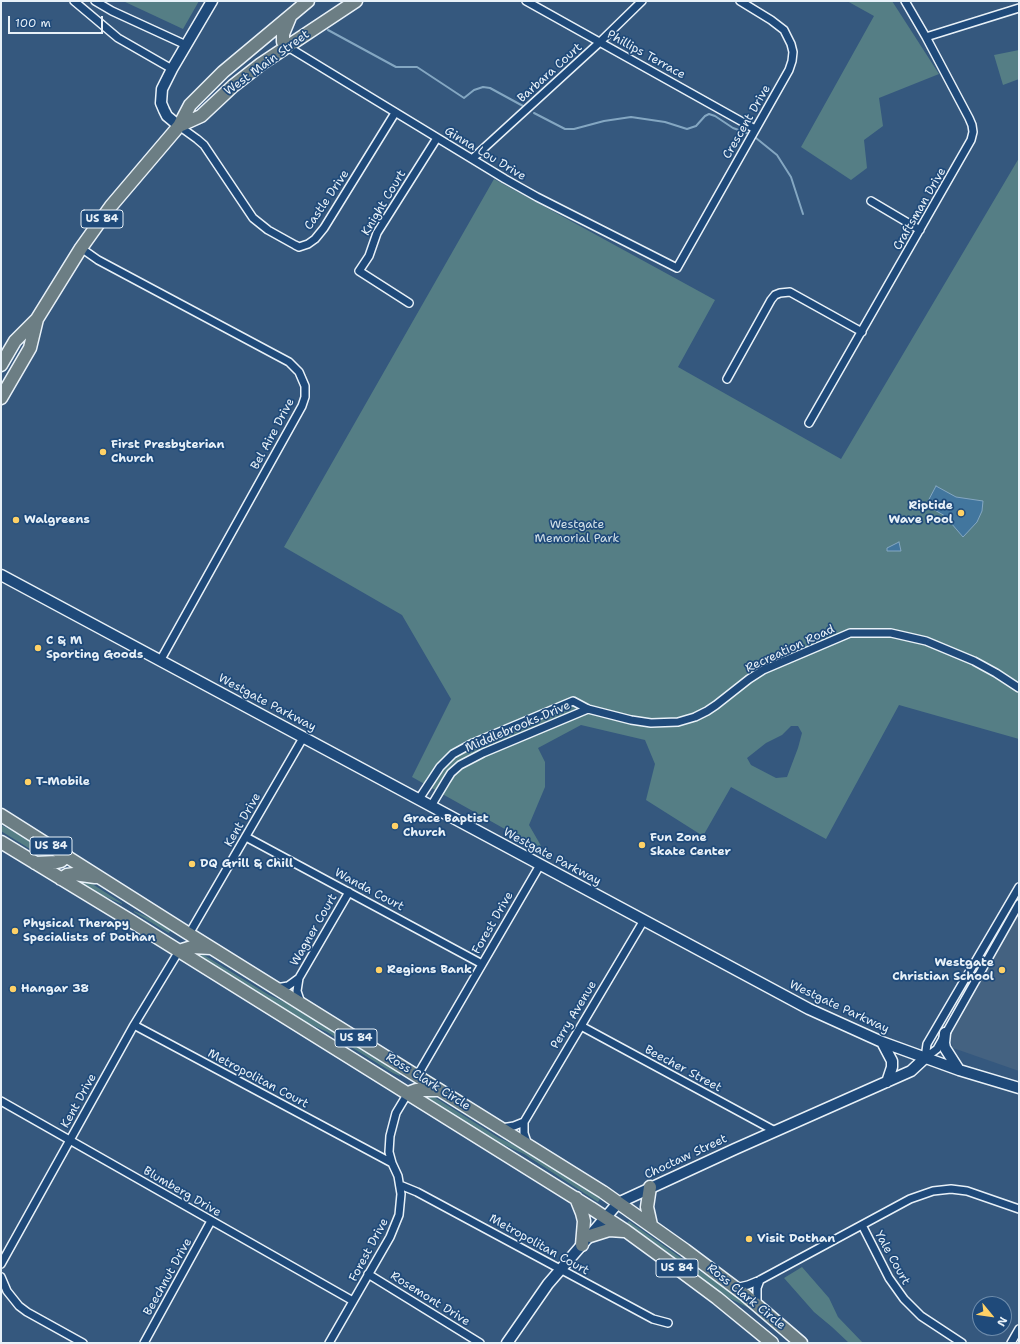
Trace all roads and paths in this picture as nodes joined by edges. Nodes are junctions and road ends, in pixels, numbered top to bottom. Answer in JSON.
{"nodes":[{"id":1,"x":74,"y":1,"type":"edge"},
{"id":2,"x":94,"y":1,"type":"edge"},
{"id":3,"x":212,"y":1,"type":"edge"},
{"id":4,"x":308,"y":1,"type":"edge"},
{"id":5,"x":356,"y":1,"type":"edge"},
{"id":6,"x":526,"y":1,"type":"edge"},
{"id":7,"x":642,"y":1,"type":"edge"},
{"id":8,"x":740,"y":1,"type":"edge"},
{"id":9,"x":905,"y":1,"type":"edge"},
{"id":10,"x":1019,"y":8,"type":"edge"},
{"id":11,"x":290,"y":16,"type":"junction"},
{"id":12,"x":285,"y":30,"type":"junction"},
{"id":13,"x":926,"y":37,"type":"junction"},
{"id":14,"x":302,"y":38,"type":"junction"},
{"id":15,"x":600,"y":42,"type":"junction"},
{"id":16,"x":186,"y":45,"type":"junction"},
{"id":17,"x":288,"y":47,"type":"junction"},
{"id":18,"x":172,"y":68,"type":"junction"},
{"id":19,"x":395,"y":113,"type":"junction"},
{"id":20,"x":179,"y":126,"type":"junction"},
{"id":21,"x":755,"y":129,"type":"junction"},
{"id":22,"x":437,"y":138,"type":"junction"},
{"id":23,"x":472,"y":160,"type":"junction"},
{"id":24,"x":871,"y":201,"type":"dead end"},
{"id":25,"x":920,"y":230,"type":"junction"},
{"id":26,"x":81,"y":248,"type":"junction"},
{"id":27,"x":676,"y":268,"type":"joint"},
{"id":28,"x":409,"y":303,"type":"dead end"},
{"id":29,"x":37,"y":319,"type":"junction"},
{"id":30,"x":862,"y":332,"type":"junction"},
{"id":31,"x":1,"y":365,"type":"edge"},
{"id":32,"x":726,"y":379,"type":"dead end"},
{"id":33,"x":1,"y":398,"type":"edge"},
{"id":34,"x":809,"y":423,"type":"dead end"},
{"id":35,"x":1,"y":575,"type":"edge"},
{"id":36,"x":160,"y":661,"type":"junction"},
{"id":37,"x":1019,"y":688,"type":"edge"},
{"id":38,"x":573,"y":701,"type":"joint"},
{"id":39,"x":588,"y":709,"type":"junction"},
{"id":40,"x":303,"y":738,"type":"junction"},
{"id":41,"x":419,"y":800,"type":"junction"},
{"id":42,"x":431,"y":806,"type":"junction"},
{"id":43,"x":1,"y":815,"type":"edge"},
{"id":44,"x":246,"y":837,"type":"junction"},
{"id":45,"x":1,"y":842,"type":"edge"},
{"id":46,"x":67,"y":856,"type":"junction"},
{"id":47,"x":34,"y":862,"type":"junction"},
{"id":48,"x":540,"y":865,"type":"junction"},
{"id":49,"x":100,"y":878,"type":"junction"},
{"id":50,"x":61,"y":879,"type":"junction"},
{"id":51,"x":1019,"y":887,"type":"edge"},
{"id":52,"x":349,"y":892,"type":"junction"},
{"id":53,"x":1019,"y":904,"type":"edge"},
{"id":54,"x":644,"y":920,"type":"junction"},
{"id":55,"x":189,"y":934,"type":"junction"},
{"id":56,"x":159,"y":938,"type":"junction"},
{"id":57,"x":212,"y":948,"type":"junction"},
{"id":58,"x":179,"y":951,"type":"junction"},
{"id":59,"x":482,"y":964,"type":"junction"},
{"id":60,"x":299,"y":978,"type":"junction"},
{"id":61,"x":276,"y":988,"type":"junction"},
{"id":62,"x":301,"y":1004,"type":"junction"},
{"id":63,"x":134,"y":1025,"type":"junction"},
{"id":64,"x":581,"y":1026,"type":"junction"},
{"id":65,"x":946,"y":1033,"type":"junction"},
{"id":66,"x":882,"y":1042,"type":"junction"},
{"id":67,"x":924,"y":1058,"type":"junction"},
{"id":68,"x":959,"y":1070,"type":"junction"},
{"id":69,"x":417,"y":1076,"type":"junction"},
{"id":70,"x":387,"y":1080,"type":"junction"},
{"id":71,"x":887,"y":1082,"type":"junction"},
{"id":72,"x":1019,"y":1088,"type":"edge"},
{"id":73,"x":440,"y":1090,"type":"junction"},
{"id":74,"x":408,"y":1093,"type":"junction"},
{"id":75,"x":1,"y":1101,"type":"edge"},
{"id":76,"x":524,"y":1122,"type":"junction"},
{"id":77,"x":501,"y":1128,"type":"junction"},
{"id":78,"x":775,"y":1131,"type":"junction"},
{"id":79,"x":70,"y":1140,"type":"junction"},
{"id":80,"x":528,"y":1145,"type":"junction"},
{"id":81,"x":392,"y":1163,"type":"junction"},
{"id":82,"x":400,"y":1185,"type":"junction"},
{"id":83,"x":650,"y":1187,"type":"junction"},
{"id":84,"x":576,"y":1198,"type":"junction"},
{"id":85,"x":618,"y":1203,"type":"junction"},
{"id":86,"x":1019,"y":1209,"type":"edge"},
{"id":87,"x":606,"y":1218,"type":"junction"},
{"id":88,"x":211,"y":1221,"type":"junction"},
{"id":89,"x":651,"y":1225,"type":"junction"},
{"id":90,"x":862,"y":1225,"type":"junction"},
{"id":91,"x":626,"y":1231,"type":"junction"},
{"id":92,"x":590,"y":1236,"type":"junction"},
{"id":93,"x":582,"y":1245,"type":"junction"},
{"id":94,"x":1,"y":1264,"type":"edge"},
{"id":95,"x":561,"y":1269,"type":"junction"},
{"id":96,"x":368,"y":1274,"type":"junction"},
{"id":97,"x":1,"y":1277,"type":"edge"},
{"id":98,"x":760,"y":1280,"type":"junction"},
{"id":99,"x":735,"y":1288,"type":"junction"},
{"id":100,"x":353,"y":1301,"type":"junction"},
{"id":101,"x":757,"y":1305,"type":"junction"},
{"id":102,"x":668,"y":1322,"type":"dead end"},
{"id":103,"x":1019,"y":1330,"type":"edge"},
{"id":104,"x":83,"y":1343,"type":"edge"},
{"id":105,"x":144,"y":1343,"type":"edge"},
{"id":106,"x":329,"y":1343,"type":"edge"},
{"id":107,"x":480,"y":1343,"type":"edge"},
{"id":108,"x":507,"y":1343,"type":"edge"},
{"id":109,"x":772,"y":1343,"type":"edge"},
{"id":110,"x":801,"y":1343,"type":"edge"},
{"id":111,"x":962,"y":1343,"type":"edge"},
{"id":112,"x":1011,"y":1343,"type":"edge"}],
"edges":[{"from":1,"to":18,"type":"street"},
{"from":2,"to":16,"type":"street"},
{"from":3,"to":16,"type":"main road"},
{"from":4,"to":11,"type":"highway","name":"West Main Street","number":"US 84"},
{"from":5,"to":14,"type":"highway","name":"West Main Street","number":"US 84"},
{"from":6,"to":15,"type":"street","name":"Phillips Terrace"},
{"from":7,"to":15,"type":"street","name":"Barbara Court"},
{"from":8,"to":21,"type":"street","name":"Crescent Drive"},
{"from":9,"to":13,"type":"street","name":"Craftsman Drive"},
{"from":10,"to":13,"type":"street"},
{"from":11,"to":12,"type":"highway"},
{"from":11,"to":20,"type":"highway","name":"West Main Street","number":"US 84"},
{"from":12,"to":14,"type":"highway"},
{"from":12,"to":17,"type":"highway"},
{"from":13,"to":25,"type":"street","name":"Craftsman Drive"},
{"from":14,"to":17,"type":"highway","name":"West Main Street","number":"US 84"},
{"from":15,"to":21,"type":"street","name":"Phillips Terrace"},
{"from":15,"to":23,"type":"street","name":"Barbara Court"},
{"from":16,"to":18,"type":"main road"},
{"from":17,"to":19,"type":"street","name":"Ginna Lou Drive"},
{"from":17,"to":20,"type":"highway","name":"West Main Street","number":"US 84"},
{"from":18,"to":20,"type":"main road"},
{"from":19,"to":20,"type":"street","name":"Castle Drive"},
{"from":19,"to":22,"type":"street","name":"Ginna Lou Drive"},
{"from":20,"to":26,"type":"highway","name":"West Main Street","number":"US 84"},
{"from":21,"to":27,"type":"street","name":"Crescent Drive"},
{"from":22,"to":23,"type":"street","name":"Ginna Lou Drive"},
{"from":22,"to":28,"type":"street","name":"Knight Court"},
{"from":23,"to":27,"type":"street","name":"Ginna Lou Drive"},
{"from":24,"to":25,"type":"street"},
{"from":25,"to":30,"type":"street","name":"Craftsman Drive"},
{"from":26,"to":29,"type":"highway","name":"West Main Street","number":"US 84"},
{"from":26,"to":36,"type":"street","name":"Bel Aire Drive"},
{"from":29,"to":31,"type":"highway","name":"West Main Street","number":"US 84"},
{"from":29,"to":33,"type":"highway","name":"West Main Street","number":"US 84"},
{"from":30,"to":32,"type":"street"},
{"from":30,"to":34,"type":"street","name":"Craftsman Drive"},
{"from":35,"to":36,"type":"main road","name":"Westgate Parkway"},
{"from":36,"to":40,"type":"main road","name":"Westgate Parkway"},
{"from":37,"to":39,"type":"street","name":"Recreation Road"},
{"from":38,"to":39,"type":"street","name":"Recreation Road"},
{"from":38,"to":41,"type":"street","name":"Middlebrooks Drive"},
{"from":39,"to":42,"type":"street","name":"Middlebrooks Drive"},
{"from":40,"to":41,"type":"main road","name":"Westgate Parkway"},
{"from":40,"to":44,"type":"street","name":"Kent Drive"},
{"from":41,"to":42,"type":"main road","name":"Westgate Parkway"},
{"from":42,"to":48,"type":"main road","name":"Westgate Parkway"},
{"from":43,"to":46,"type":"highway","name":"Ross Clark Circle","number":"US 84"},
{"from":44,"to":52,"type":"street","name":"Wanda Court"},
{"from":44,"to":55,"type":"street","name":"Kent Drive"},
{"from":45,"to":47,"type":"highway","name":"Ross Clark Circle","number":"US 84"},
{"from":46,"to":47,"type":"highway"},
{"from":46,"to":49,"type":"highway","name":"Ross Clark Circle","number":"US 84"},
{"from":47,"to":50,"type":"highway","name":"Ross Clark Circle","number":"US 84"},
{"from":48,"to":54,"type":"main road","name":"Westgate Parkway"},
{"from":48,"to":59,"type":"street","name":"Forest Drive"},
{"from":49,"to":50,"type":"highway"},
{"from":49,"to":55,"type":"highway","name":"Ross Clark Circle","number":"US 84"},
{"from":50,"to":56,"type":"highway","name":"Ross Clark Circle","number":"US 84"},
{"from":51,"to":67,"type":"street"},
{"from":52,"to":59,"type":"street","name":"Wanda Court"},
{"from":52,"to":60,"type":"street","name":"Wagner Court"},
{"from":53,"to":65,"type":"street","name":"Choctaw Street"},
{"from":54,"to":64,"type":"street","name":"Perry Avenue"},
{"from":54,"to":66,"type":"main road","name":"Westgate Parkway"},
{"from":55,"to":56,"type":"highway"},
{"from":55,"to":57,"type":"highway","name":"Ross Clark Circle","number":"US 84"},
{"from":56,"to":58,"type":"highway","name":"Ross Clark Circle","number":"US 84"},
{"from":57,"to":58,"type":"highway"},
{"from":57,"to":61,"type":"highway","name":"Ross Clark Circle","number":"US 84"},
{"from":58,"to":63,"type":"street","name":"Kent Drive"},
{"from":58,"to":70,"type":"highway","name":"Ross Clark Circle","number":"US 84"},
{"from":59,"to":69,"type":"street","name":"Forest Drive"},
{"from":60,"to":61,"type":"street","name":"Wagner Court"},
{"from":60,"to":62,"type":"street","name":"Wagner Court"},
{"from":61,"to":62,"type":"highway","name":"Ross Clark Circle","number":"US 84"},
{"from":62,"to":69,"type":"highway","name":"Ross Clark Circle","number":"US 84"},
{"from":63,"to":79,"type":"street","name":"Kent Drive"},
{"from":63,"to":81,"type":"street","name":"Metropolitan Court"},
{"from":64,"to":76,"type":"street","name":"Perry Avenue"},
{"from":64,"to":78,"type":"street","name":"Beecher Street"},
{"from":65,"to":67,"type":"street","name":"Choctaw Street"},
{"from":65,"to":68,"type":"main road"},
{"from":66,"to":67,"type":"main road","name":"Westgate Parkway"},
{"from":66,"to":71,"type":"main road"},
{"from":67,"to":68,"type":"main road","name":"Westgate Parkway"},
{"from":67,"to":71,"type":"main road","name":"Choctaw Street"},
{"from":68,"to":72,"type":"main road","name":"Westgate Parkway"},
{"from":69,"to":70,"type":"highway"},
{"from":69,"to":73,"type":"highway","name":"Ross Clark Circle","number":"US 84"},
{"from":70,"to":74,"type":"highway","name":"Ross Clark Circle","number":"US 84"},
{"from":71,"to":78,"type":"main road","name":"Choctaw Street"},
{"from":73,"to":74,"type":"highway"},
{"from":73,"to":77,"type":"highway","name":"Ross Clark Circle","number":"US 84"},
{"from":74,"to":81,"type":"street","name":"Forest Drive"},
{"from":74,"to":84,"type":"highway","name":"Ross Clark Circle","number":"US 84"},
{"from":75,"to":79,"type":"street","name":"Blumberg Drive"},
{"from":76,"to":77,"type":"street"},
{"from":76,"to":80,"type":"street"},
{"from":77,"to":80,"type":"highway","name":"Ross Clark Circle","number":"US 84"},
{"from":78,"to":83,"type":"main road","name":"Choctaw Street"},
{"from":79,"to":88,"type":"street","name":"Blumberg Drive"},
{"from":79,"to":94,"type":"street","name":"Kent Drive"},
{"from":80,"to":85,"type":"highway","name":"Ross Clark Circle","number":"US 84"},
{"from":81,"to":82,"type":"street","name":"Forest Drive"},
{"from":82,"to":95,"type":"street","name":"Metropolitan Court"},
{"from":82,"to":96,"type":"street","name":"Forest Drive"},
{"from":83,"to":85,"type":"main road","name":"Choctaw Street"},
{"from":83,"to":89,"type":"highway"},
{"from":84,"to":87,"type":"highway","name":"Ross Clark Circle","number":"US 84"},
{"from":84,"to":93,"type":"highway"},
{"from":85,"to":87,"type":"main road","name":"Choctaw Street"},
{"from":85,"to":89,"type":"highway","name":"Ross Clark Circle","number":"US 84"},
{"from":86,"to":90,"type":"street"},
{"from":87,"to":91,"type":"highway","name":"Ross Clark Circle","number":"US 84"},
{"from":87,"to":92,"type":"main road","name":"Choctaw Street"},
{"from":88,"to":100,"type":"street","name":"Blumberg Drive"},
{"from":88,"to":105,"type":"street","name":"Beechnut Drive"},
{"from":89,"to":99,"type":"highway","name":"Ross Clark Circle","number":"US 84"},
{"from":90,"to":98,"type":"street"},
{"from":90,"to":111,"type":"street","name":"Yale Court"},
{"from":91,"to":92,"type":"highway"},
{"from":91,"to":109,"type":"highway","name":"Ross Clark Circle","number":"US 84"},
{"from":92,"to":93,"type":"main road","name":"Choctaw Street"},
{"from":93,"to":95,"type":"main road","name":"Choctaw Street"},
{"from":95,"to":102,"type":"street","name":"Metropolitan Court"},
{"from":95,"to":108,"type":"main road","name":"Choctaw Street"},
{"from":96,"to":100,"type":"street","name":"Forest Drive"},
{"from":96,"to":107,"type":"street","name":"Rosemont Drive"},
{"from":97,"to":104,"type":"street"},
{"from":98,"to":99,"type":"street"},
{"from":98,"to":101,"type":"street"},
{"from":99,"to":101,"type":"highway","name":"Ross Clark Circle","number":"US 84"},
{"from":100,"to":106,"type":"street","name":"Forest Drive"},
{"from":101,"to":110,"type":"highway","name":"Ross Clark Circle","number":"US 84"},
{"from":103,"to":112,"type":"street"}]}
